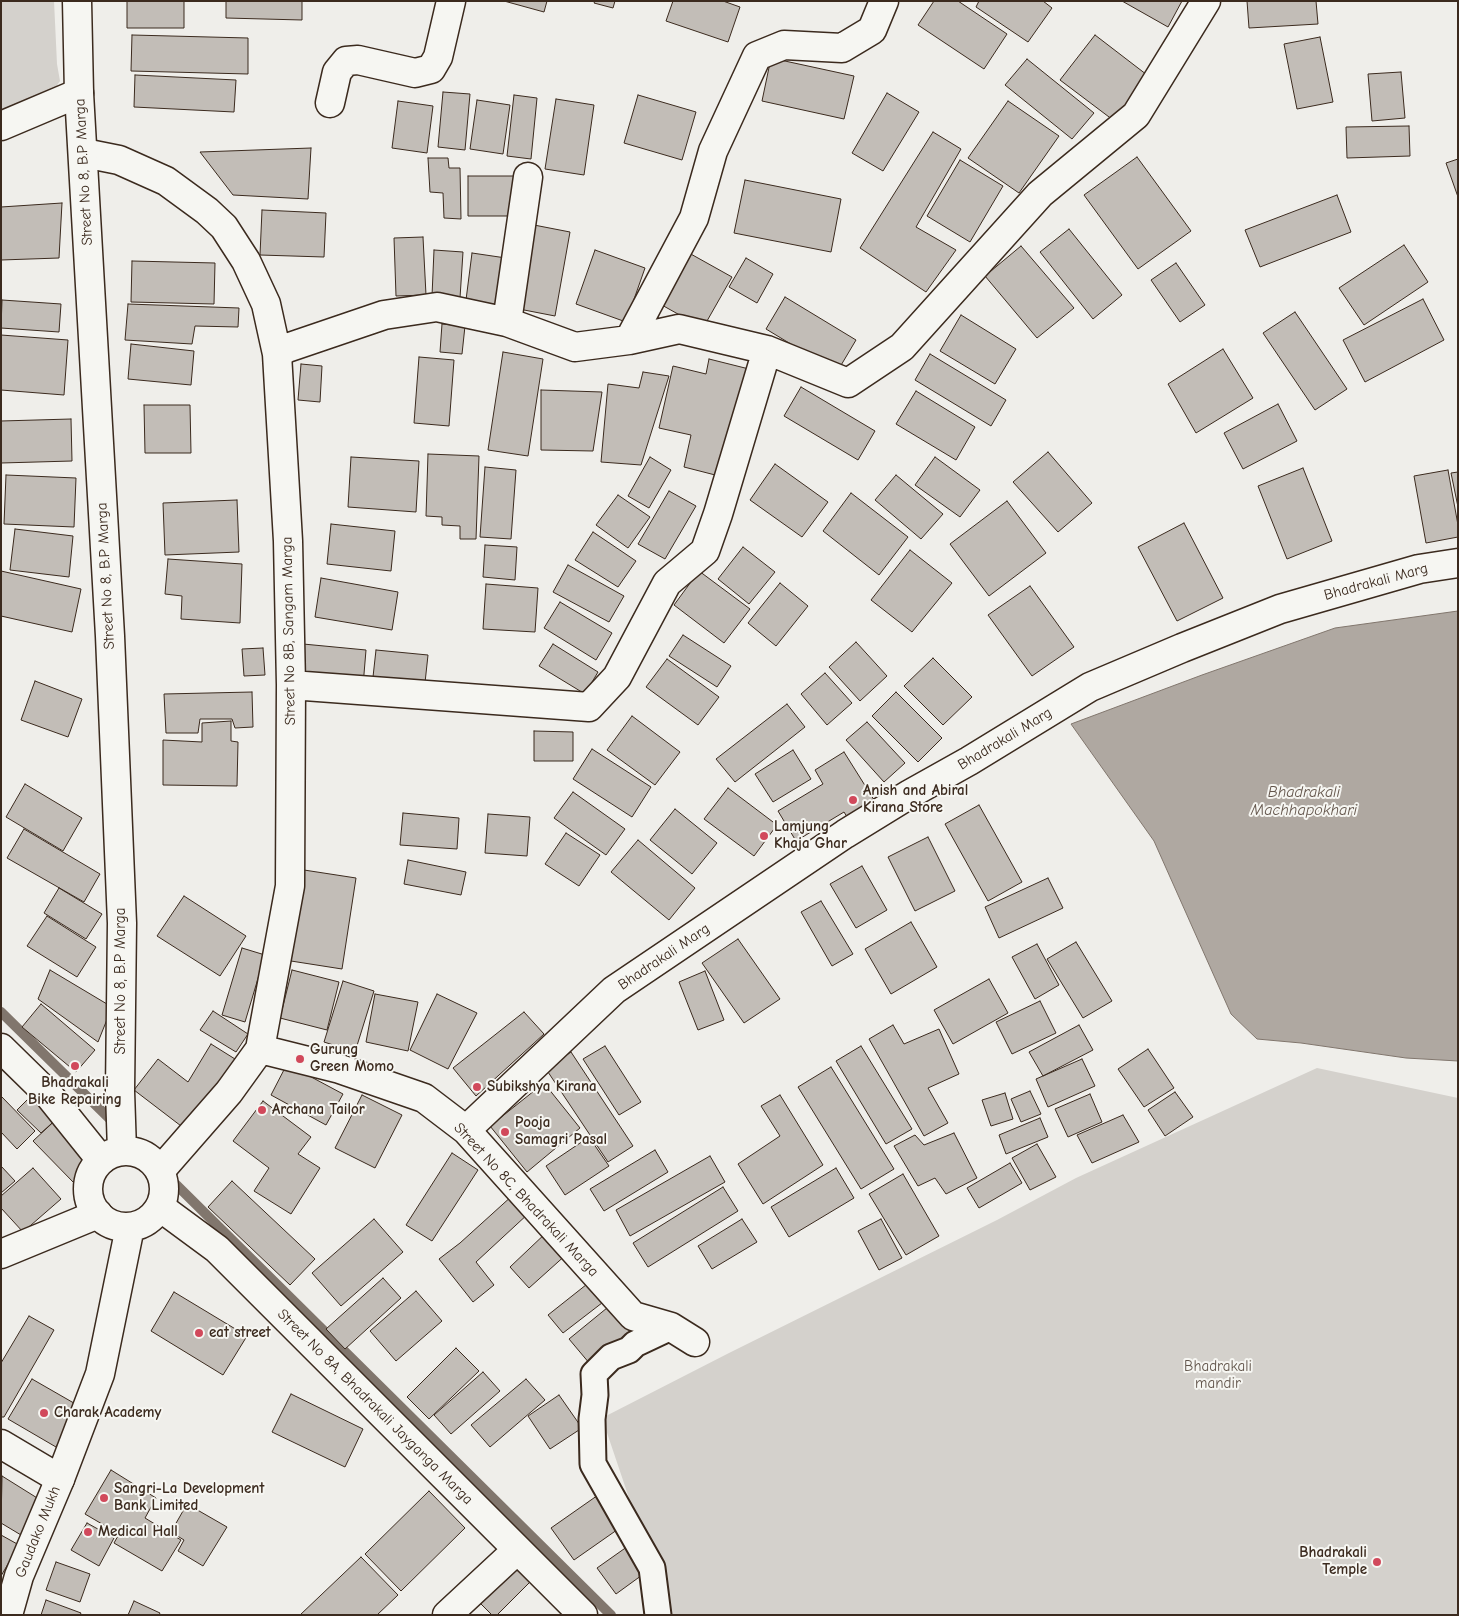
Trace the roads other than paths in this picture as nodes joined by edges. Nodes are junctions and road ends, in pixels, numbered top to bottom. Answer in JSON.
{"nodes":[{"id":1,"x":77,"y":1,"type":"edge"},
{"id":2,"x":451,"y":1,"type":"edge"},
{"id":3,"x":884,"y":1,"type":"edge"},
{"id":4,"x":1206,"y":1,"type":"edge"},
{"id":5,"x":79,"y":93,"type":"junction"},
{"id":6,"x":330,"y":103,"type":"dead end"},
{"id":7,"x":1,"y":126,"type":"edge"},
{"id":8,"x":84,"y":153,"type":"junction"},
{"id":9,"x":528,"y":177,"type":"dead end"},
{"id":10,"x":507,"y":322,"type":"junction"},
{"id":11,"x":629,"y":340,"type":"junction"},
{"id":12,"x":767,"y":350,"type":"junction"},
{"id":13,"x":277,"y":354,"type":"junction"},
{"id":14,"x":1458,"y":563,"type":"edge"},
{"id":15,"x":291,"y":685,"type":"junction"},
{"id":16,"x":1,"y":1048,"type":"edge"},
{"id":17,"x":260,"y":1049,"type":"junction"},
{"id":18,"x":466,"y":1130,"type":"junction"},
{"id":19,"x":112,"y":1156,"type":"junction"},
{"id":20,"x":160,"y":1171,"type":"junction"},
{"id":21,"x":160,"y":1207,"type":"junction"},
{"id":22,"x":98,"y":1214,"type":"junction"},
{"id":23,"x":130,"y":1227,"type":"junction"},
{"id":24,"x":1,"y":1254,"type":"edge"},
{"id":25,"x":671,"y":1327,"type":"junction"},
{"id":26,"x":695,"y":1342,"type":"dead end"},
{"id":27,"x":1,"y":1444,"type":"edge"},
{"id":28,"x":60,"y":1479,"type":"junction"},
{"id":29,"x":517,"y":1550,"type":"junction"},
{"id":30,"x":8,"y":1615,"type":"edge"},
{"id":31,"x":447,"y":1615,"type":"edge"},
{"id":32,"x":583,"y":1615,"type":"edge"},
{"id":33,"x":658,"y":1615,"type":"edge"}],
"edges":[{"from":1,"to":5,"type":"street","name":"Street No 8, B.P Marga"},
{"from":2,"to":6,"type":"street"},
{"from":3,"to":11,"type":"street"},
{"from":4,"to":12,"type":"street"},
{"from":5,"to":7,"type":"street"},
{"from":5,"to":8,"type":"street","name":"Street No 8, B.P Marga"},
{"from":8,"to":13,"type":"street","name":"Street No 8B, Sangam Marga"},
{"from":8,"to":19,"type":"street","name":"Street No 8, B.P Marga"},
{"from":9,"to":10,"type":"street"},
{"from":10,"to":11,"type":"street"},
{"from":10,"to":13,"type":"street"},
{"from":11,"to":12,"type":"street"},
{"from":12,"to":15,"type":"street"},
{"from":13,"to":15,"type":"street","name":"Street No 8B, Sangam Marga"},
{"from":14,"to":18,"type":"street","name":"Bhadrakali Marg"},
{"from":15,"to":17,"type":"street","name":"Street No 8B, Sangam Marga"},
{"from":16,"to":19,"type":"street"},
{"from":17,"to":18,"type":"street","name":"Street No 8C, Bhadrakali Marga"},
{"from":17,"to":20,"type":"street","name":"Street No 8B, Sangam Marga"},
{"from":18,"to":25,"type":"street","name":"Street No 8C, Bhadrakali Marga"},
{"from":19,"to":20,"type":"street"},
{"from":19,"to":22,"type":"street"},
{"from":20,"to":21,"type":"street"},
{"from":21,"to":23,"type":"street"},
{"from":21,"to":29,"type":"street","name":"Street No 8A, Bhadrakali Jayganga Marga"},
{"from":22,"to":23,"type":"street"},
{"from":22,"to":24,"type":"street"},
{"from":23,"to":28,"type":"street"},
{"from":25,"to":26,"type":"street","name":"Street No 8C, Bhadrakali Marga"},
{"from":25,"to":33,"type":"street"},
{"from":27,"to":28,"type":"street"},
{"from":28,"to":30,"type":"street","name":"Gaudako Mukh"},
{"from":29,"to":31,"type":"street"},
{"from":29,"to":32,"type":"street","name":"Street No 8A, Bhadrakali Jayganga Marga"}]}
